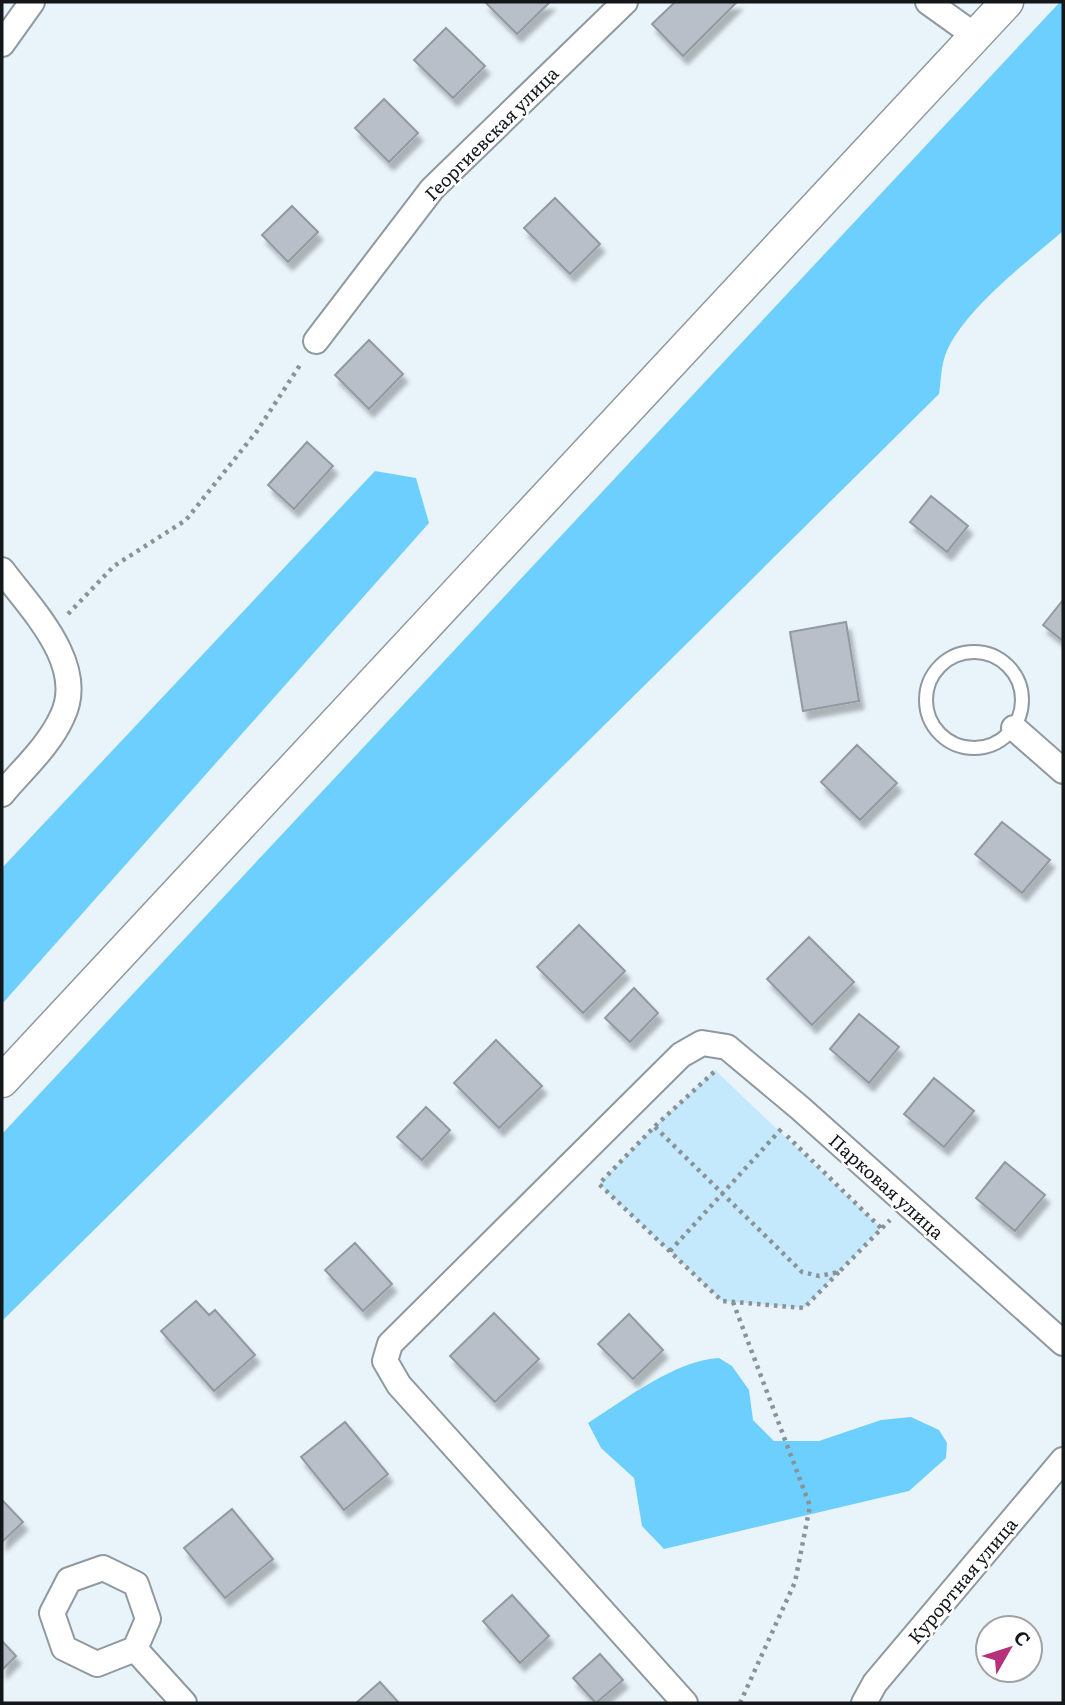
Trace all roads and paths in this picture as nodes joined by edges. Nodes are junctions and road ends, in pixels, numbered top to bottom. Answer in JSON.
{"nodes":[{"id":1,"x":32,"y":2,"type":"edge"},
{"id":2,"x":625,"y":2,"type":"edge"},
{"id":3,"x":928,"y":2,"type":"edge"},
{"id":4,"x":1007,"y":2,"type":"edge"},
{"id":5,"x":974,"y":35,"type":"junction"},
{"id":6,"x":2,"y":44,"type":"edge"},
{"id":7,"x":316,"y":341,"type":"joint"},
{"id":8,"x":2,"y":570,"type":"edge"},
{"id":9,"x":49,"y":634,"type":"junction"},
{"id":10,"x":1014,"y":728,"type":"junction"},
{"id":11,"x":1063,"y":771,"type":"edge"},
{"id":12,"x":2,"y":794,"type":"edge"},
{"id":13,"x":725,"y":1078,"type":"dead end"},
{"id":14,"x":2,"y":1081,"type":"edge"},
{"id":15,"x":632,"y":1104,"type":"junction"},
{"id":16,"x":800,"y":1108,"type":"junction"},
{"id":17,"x":771,"y":1121,"type":"dead end"},
{"id":18,"x":654,"y":1127,"type":"junction"},
{"id":19,"x":781,"y":1129,"type":"junction"},
{"id":20,"x":722,"y":1193,"type":"junction"},
{"id":21,"x":907,"y":1204,"type":"junction"},
{"id":22,"x":881,"y":1228,"type":"junction"},
{"id":23,"x":670,"y":1251,"type":"junction"},
{"id":24,"x":839,"y":1272,"type":"junction"},
{"id":25,"x":733,"y":1303,"type":"junction"},
{"id":26,"x":1063,"y":1343,"type":"edge"},
{"id":27,"x":1063,"y":1460,"type":"edge"},
{"id":28,"x":135,"y":1649,"type":"dead end"},
{"id":29,"x":870,"y":1693,"type":"edge"},
{"id":30,"x":184,"y":1703,"type":"edge"},
{"id":31,"x":685,"y":1703,"type":"edge"},
{"id":32,"x":740,"y":1703,"type":"edge"},
{"id":33,"x":852,"y":1703,"type":"edge"}],
"edges":[{"from":1,"to":6,"type":"street"},
{"from":2,"to":7,"type":"street","name":"Георгиевская улица"},
{"from":3,"to":5,"type":"street"},
{"from":4,"to":5,"type":"street"},
{"from":5,"to":14,"type":"street"},
{"from":7,"to":9,"type":"path"},
{"from":8,"to":9,"type":"street"},
{"from":9,"to":12,"type":"street"},
{"from":10,"to":10,"type":"lane"},
{"from":10,"to":11,"type":"street"},
{"from":13,"to":18,"type":"path"},
{"from":15,"to":16,"type":"street","name":"Парковая улица"},
{"from":15,"to":18,"type":"path"},
{"from":15,"to":31,"type":"street"},
{"from":16,"to":19,"type":"path"},
{"from":16,"to":21,"type":"street","name":"Парковая улица"},
{"from":17,"to":19,"type":"path"},
{"from":18,"to":20,"type":"path"},
{"from":18,"to":23,"type":"path"},
{"from":19,"to":20,"type":"path"},
{"from":19,"to":22,"type":"path"},
{"from":20,"to":23,"type":"path"},
{"from":20,"to":24,"type":"path"},
{"from":21,"to":22,"type":"path"},
{"from":21,"to":26,"type":"street","name":"Парковая улица"},
{"from":22,"to":24,"type":"path"},
{"from":23,"to":25,"type":"path"},
{"from":24,"to":25,"type":"path"},
{"from":25,"to":32,"type":"path"},
{"from":27,"to":29,"type":"street","name":"Курортная улица"},
{"from":28,"to":30,"type":"street"},
{"from":29,"to":33,"type":"street","name":"Курортная улица"}]}
